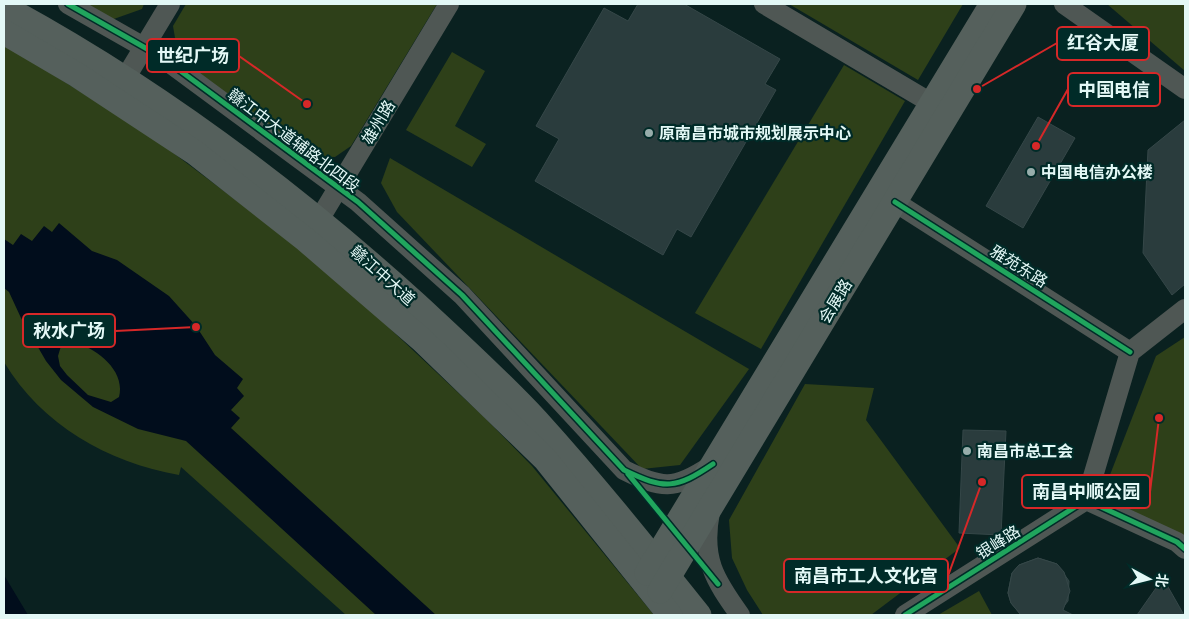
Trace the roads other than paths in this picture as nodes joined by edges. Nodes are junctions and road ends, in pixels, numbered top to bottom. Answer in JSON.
{"nodes":[{"id":1,"x":68,"y":4,"type":"edge"},
{"id":2,"x":170,"y":4,"type":"edge"},
{"id":3,"x":449,"y":4,"type":"edge"},
{"id":4,"x":764,"y":4,"type":"edge"},
{"id":5,"x":992,"y":4,"type":"edge"},
{"id":6,"x":1014,"y":4,"type":"edge"},
{"id":7,"x":1064,"y":4,"type":"edge"},
{"id":8,"x":1084,"y":4,"type":"edge"},
{"id":9,"x":4,"y":7,"type":"edge"},
{"id":10,"x":4,"y":32,"type":"edge"},
{"id":11,"x":144,"y":47,"type":"junction"},
{"id":12,"x":1185,"y":79,"type":"edge"},
{"id":13,"x":120,"y":88,"type":"junction"},
{"id":14,"x":1185,"y":88,"type":"edge"},
{"id":15,"x":940,"y":108,"type":"junction"},
{"id":16,"x":338,"y":188,"type":"junction"},
{"id":17,"x":895,"y":202,"type":"junction"},
{"id":18,"x":312,"y":230,"type":"junction"},
{"id":19,"x":1185,"y":309,"type":"edge"},
{"id":20,"x":1130,"y":352,"type":"junction"},
{"id":21,"x":713,"y":464,"type":"junction"},
{"id":22,"x":1086,"y":500,"type":"junction"},
{"id":23,"x":710,"y":508,"type":"junction"},
{"id":24,"x":1185,"y":549,"type":"edge"},
{"id":25,"x":659,"y":586,"type":"edge"},
{"id":26,"x":699,"y":615,"type":"edge"},
{"id":27,"x":740,"y":615,"type":"edge"},
{"id":28,"x":905,"y":615,"type":"edge"}],
"edges":[{"from":1,"to":11,"type":"street","name":"赣江中大道辅路北四段"},
{"from":2,"to":11,"type":"street"},
{"from":3,"to":16,"type":"street","name":"雄州路"},
{"from":4,"to":15,"type":"street"},
{"from":5,"to":15,"type":"main road","name":"会展路"},
{"from":6,"to":15,"type":"main road","name":"会展路"},
{"from":7,"to":14,"type":"street"},
{"from":8,"to":12,"type":"street"},
{"from":9,"to":13,"type":"main road","name":"赣江中大道"},
{"from":10,"to":13,"type":"main road","name":"赣江中大道"},
{"from":11,"to":13,"type":"street"},
{"from":11,"to":16,"type":"street","name":"赣江中大道辅路北四段"},
{"from":13,"to":18,"type":"main road","name":"赣江中大道"},
{"from":15,"to":17,"type":"main road","name":"会展路"},
{"from":15,"to":21,"type":"main road","name":"会展路"},
{"from":16,"to":18,"type":"street","name":"雄州路"},
{"from":16,"to":21,"type":"street","name":"赣江中大道辅路北四段"},
{"from":17,"to":20,"type":"street","name":"雅苑东路"},
{"from":17,"to":23,"type":"main road","name":"会展路"},
{"from":18,"to":25,"type":"main road","name":"赣江中大道"},
{"from":19,"to":20,"type":"street"},
{"from":20,"to":22,"type":"street"},
{"from":21,"to":25,"type":"main road","name":"会展路"},
{"from":22,"to":24,"type":"street"},
{"from":22,"to":28,"type":"street","name":"银峰路"},
{"from":23,"to":25,"type":"main road","name":"会展路"},
{"from":23,"to":27,"type":"street"},
{"from":25,"to":26,"type":"main road","name":"赣江中大道"}]}
